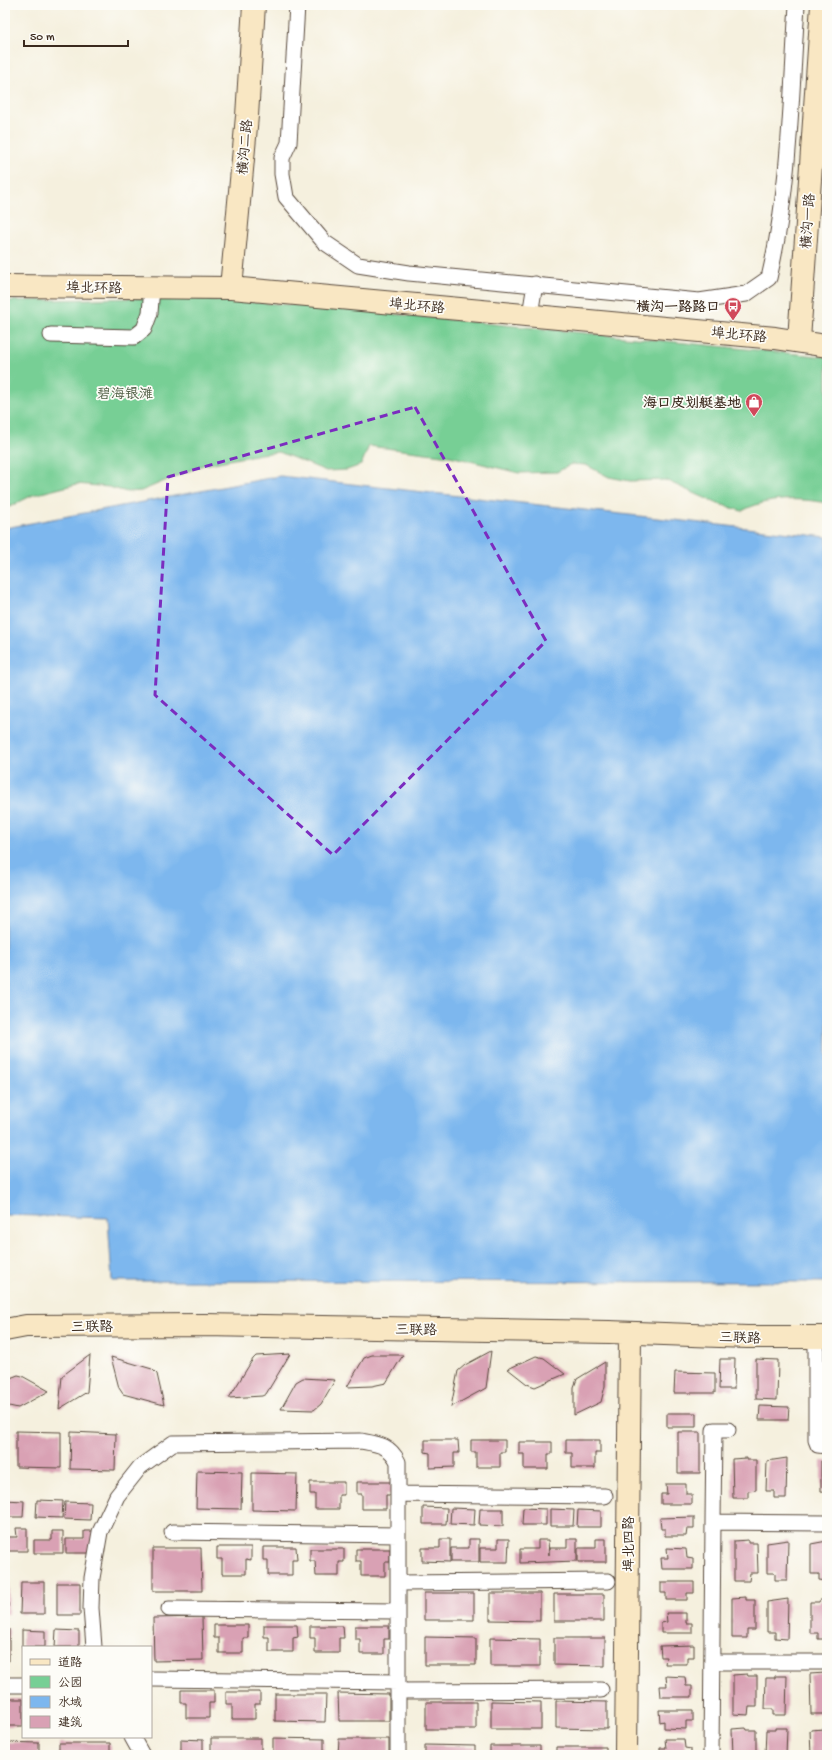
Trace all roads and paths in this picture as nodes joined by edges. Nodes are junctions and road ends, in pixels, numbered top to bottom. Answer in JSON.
{"nodes":[{"id":1,"x":254,"y":5,"type":"edge"},
{"id":2,"x":296,"y":5,"type":"edge"},
{"id":3,"x":797,"y":10,"type":"edge"},
{"id":4,"x":821,"y":11,"type":"edge"},
{"id":5,"x":823,"y":54,"type":"edge"},
{"id":6,"x":535,"y":284,"type":"junction"},
{"id":7,"x":5,"y":286,"type":"edge"},
{"id":8,"x":152,"y":287,"type":"junction"},
{"id":9,"x":231,"y":288,"type":"junction"},
{"id":10,"x":530,"y":315,"type":"junction"},
{"id":11,"x":51,"y":336,"type":"dead end"},
{"id":12,"x":799,"y":340,"type":"junction"},
{"id":13,"x":827,"y":346,"type":"edge"},
{"id":14,"x":5,"y":1330,"type":"edge"},
{"id":15,"x":630,"y":1334,"type":"junction"},
{"id":16,"x":822,"y":1337,"type":"edge"},
{"id":17,"x":728,"y":1430,"type":"dead end"},
{"id":18,"x":827,"y":1446,"type":"edge"},
{"id":19,"x":398,"y":1494,"type":"junction"},
{"id":20,"x":605,"y":1496,"type":"dead end"},
{"id":21,"x":712,"y":1522,"type":"junction"},
{"id":22,"x":827,"y":1523,"type":"edge"},
{"id":23,"x":172,"y":1532,"type":"dead end"},
{"id":24,"x":398,"y":1535,"type":"junction"},
{"id":25,"x":608,"y":1581,"type":"dead end"},
{"id":26,"x":398,"y":1582,"type":"junction"},
{"id":27,"x":169,"y":1609,"type":"dead end"},
{"id":28,"x":398,"y":1611,"type":"junction"},
{"id":29,"x":94,"y":1646,"type":"edge"},
{"id":30,"x":712,"y":1662,"type":"junction"},
{"id":31,"x":827,"y":1662,"type":"edge"},
{"id":32,"x":152,"y":1679,"type":"dead end"},
{"id":33,"x":5,"y":1685,"type":"edge"},
{"id":34,"x":22,"y":1685,"type":"edge"},
{"id":35,"x":398,"y":1687,"type":"junction"},
{"id":36,"x":602,"y":1690,"type":"dead end"},
{"id":37,"x":133,"y":1738,"type":"edge"},
{"id":38,"x":142,"y":1755,"type":"edge"},
{"id":39,"x":398,"y":1755,"type":"edge"},
{"id":40,"x":626,"y":1755,"type":"edge"},
{"id":41,"x":711,"y":1755,"type":"edge"}],
"edges":[{"from":1,"to":9,"type":"main road","name":"横沟二路"},
{"from":2,"to":6,"type":"street"},
{"from":3,"to":4,"type":"street"},
{"from":3,"to":6,"type":"street"},
{"from":4,"to":5,"type":"main road","name":"横沟一路"},
{"from":5,"to":12,"type":"main road","name":"横沟一路"},
{"from":6,"to":10,"type":"street"},
{"from":7,"to":8,"type":"main road","name":"埠北环路"},
{"from":8,"to":9,"type":"main road","name":"埠北环路"},
{"from":8,"to":11,"type":"street"},
{"from":9,"to":10,"type":"main road","name":"埠北环路"},
{"from":10,"to":12,"type":"main road","name":"埠北环路"},
{"from":12,"to":13,"type":"main road","name":"埠北环路"},
{"from":14,"to":15,"type":"main road","name":"三联路"},
{"from":15,"to":16,"type":"main road","name":"三联路"},
{"from":15,"to":40,"type":"main road","name":"埠北四路"},
{"from":16,"to":18,"type":"street"},
{"from":17,"to":21,"type":"street"},
{"from":19,"to":20,"type":"street"},
{"from":19,"to":24,"type":"street"},
{"from":19,"to":29,"type":"street"},
{"from":21,"to":22,"type":"street"},
{"from":21,"to":30,"type":"street"},
{"from":23,"to":24,"type":"street"},
{"from":24,"to":26,"type":"street"},
{"from":25,"to":26,"type":"street"},
{"from":26,"to":28,"type":"street"},
{"from":27,"to":28,"type":"street"},
{"from":28,"to":35,"type":"street"},
{"from":30,"to":31,"type":"street"},
{"from":30,"to":41,"type":"street"},
{"from":32,"to":35,"type":"street"},
{"from":33,"to":34,"type":"street"},
{"from":35,"to":36,"type":"street"},
{"from":35,"to":39,"type":"street"},
{"from":37,"to":38,"type":"street"}]}
